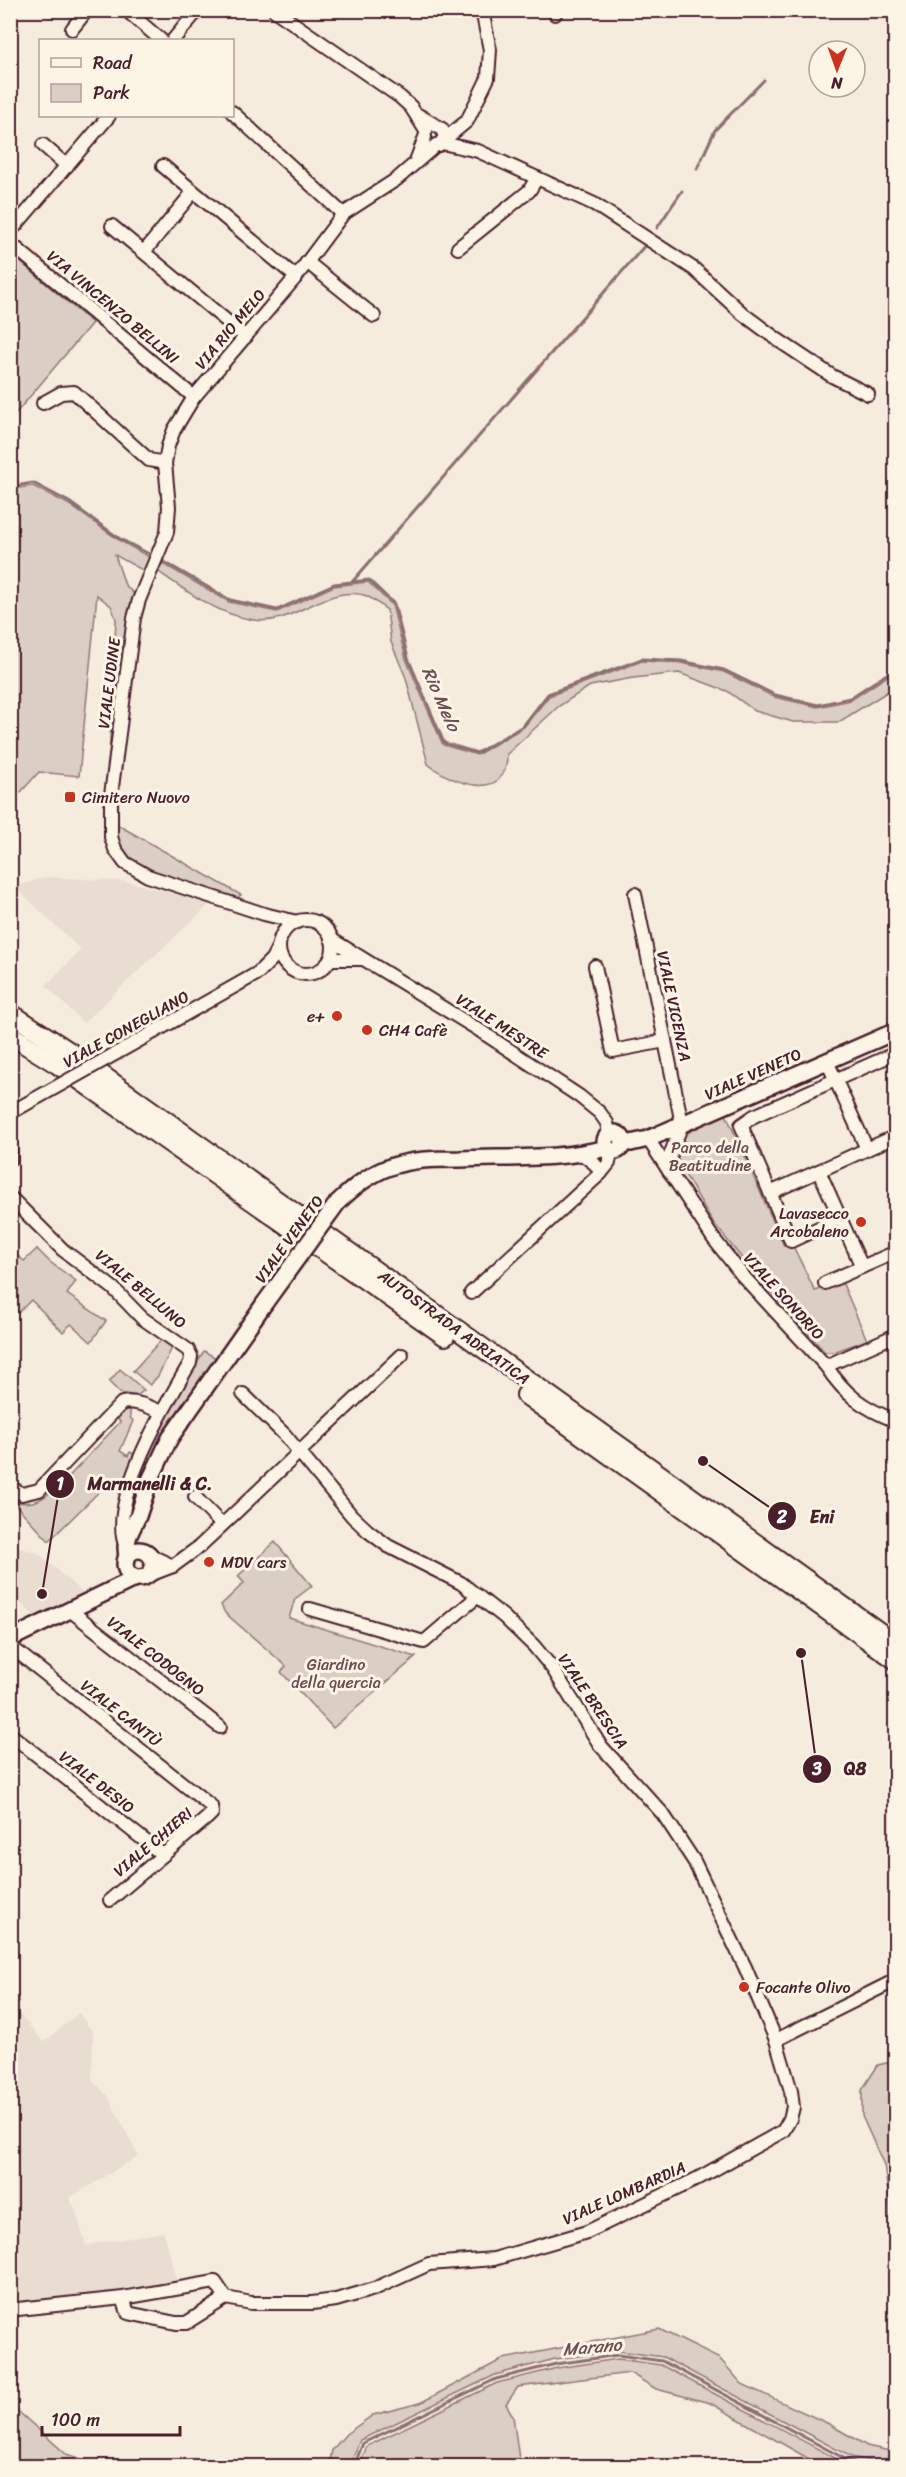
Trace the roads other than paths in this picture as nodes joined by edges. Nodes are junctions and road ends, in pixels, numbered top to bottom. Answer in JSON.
{"nodes":[{"id":1,"x":87,"y":10,"type":"edge"},
{"id":2,"x":126,"y":10,"type":"edge"},
{"id":3,"x":198,"y":10,"type":"edge"},
{"id":4,"x":274,"y":10,"type":"edge"},
{"id":5,"x":482,"y":10,"type":"edge"},
{"id":6,"x":72,"y":29,"type":"dead end"},
{"id":7,"x":160,"y":39,"type":"edge"},
{"id":8,"x":174,"y":39,"type":"edge"},
{"id":9,"x":234,"y":114,"type":"edge"},
{"id":10,"x":108,"y":117,"type":"edge"},
{"id":11,"x":467,"y":121,"type":"junction"},
{"id":12,"x":432,"y":130,"type":"junction"},
{"id":13,"x":441,"y":143,"type":"junction"},
{"id":14,"x":42,"y":146,"type":"dead end"},
{"id":15,"x":414,"y":165,"type":"junction"},
{"id":16,"x":67,"y":166,"type":"junction"},
{"id":17,"x":163,"y":166,"type":"dead end"},
{"id":18,"x":537,"y":178,"type":"junction"},
{"id":19,"x":193,"y":192,"type":"junction"},
{"id":20,"x":343,"y":214,"type":"junction"},
{"id":21,"x":112,"y":226,"type":"dead end"},
{"id":22,"x":10,"y":232,"type":"edge"},
{"id":23,"x":10,"y":243,"type":"edge"},
{"id":24,"x":458,"y":248,"type":"dead end"},
{"id":25,"x":144,"y":252,"type":"junction"},
{"id":26,"x":307,"y":262,"type":"junction"},
{"id":27,"x":296,"y":277,"type":"junction"},
{"id":28,"x":374,"y":316,"type":"dead end"},
{"id":29,"x":246,"y":337,"type":"junction"},
{"id":30,"x":868,"y":394,"type":"dead end"},
{"id":31,"x":194,"y":397,"type":"junction"},
{"id":32,"x":43,"y":403,"type":"dead end"},
{"id":33,"x":165,"y":463,"type":"junction"},
{"id":34,"x":159,"y":554,"type":"joint"},
{"id":35,"x":110,"y":815,"type":"joint"},
{"id":36,"x":634,"y":894,"type":"dead end"},
{"id":37,"x":264,"y":914,"type":"junction"},
{"id":38,"x":297,"y":922,"type":"junction"},
{"id":39,"x":331,"y":939,"type":"junction"},
{"id":40,"x":281,"y":940,"type":"junction"},
{"id":41,"x":330,"y":959,"type":"junction"},
{"id":42,"x":363,"y":959,"type":"junction"},
{"id":43,"x":595,"y":966,"type":"dead end"},
{"id":44,"x":294,"y":971,"type":"junction"},
{"id":45,"x":258,"y":973,"type":"junction"},
{"id":46,"x":10,"y":1013,"type":"edge"},
{"id":47,"x":896,"y":1031,"type":"edge"},
{"id":48,"x":10,"y":1035,"type":"edge"},
{"id":49,"x":665,"y":1041,"type":"junction"},
{"id":50,"x":896,"y":1053,"type":"edge"},
{"id":51,"x":827,"y":1061,"type":"junction"},
{"id":52,"x":836,"y":1080,"type":"junction"},
{"id":53,"x":10,"y":1113,"type":"edge"},
{"id":54,"x":682,"y":1124,"type":"junction"},
{"id":55,"x":896,"y":1136,"type":"edge"},
{"id":56,"x":648,"y":1139,"type":"junction"},
{"id":57,"x":10,"y":1140,"type":"edge"},
{"id":58,"x":613,"y":1143,"type":"junction"},
{"id":59,"x":867,"y":1149,"type":"junction"},
{"id":60,"x":582,"y":1154,"type":"junction"},
{"id":61,"x":10,"y":1159,"type":"edge"},
{"id":62,"x":819,"y":1170,"type":"junction"},
{"id":63,"x":669,"y":1171,"type":"junction"},
{"id":64,"x":601,"y":1173,"type":"junction"},
{"id":65,"x":770,"y":1193,"type":"junction"},
{"id":66,"x":10,"y":1197,"type":"edge"},
{"id":67,"x":840,"y":1218,"type":"junction"},
{"id":68,"x":896,"y":1252,"type":"edge"},
{"id":69,"x":862,"y":1267,"type":"junction"},
{"id":70,"x":825,"y":1283,"type":"dead end"},
{"id":71,"x":471,"y":1293,"type":"dead end"},
{"id":72,"x":896,"y":1335,"type":"edge"},
{"id":73,"x":402,"y":1355,"type":"dead end"},
{"id":74,"x":826,"y":1366,"type":"junction"},
{"id":75,"x":243,"y":1394,"type":"dead end"},
{"id":76,"x":161,"y":1412,"type":"junction"},
{"id":77,"x":896,"y":1421,"type":"edge"},
{"id":78,"x":299,"y":1451,"type":"junction"},
{"id":79,"x":10,"y":1487,"type":"edge"},
{"id":80,"x":195,"y":1497,"type":"dead end"},
{"id":81,"x":222,"y":1525,"type":"junction"},
{"id":82,"x":133,"y":1547,"type":"junction"},
{"id":83,"x":173,"y":1566,"type":"junction"},
{"id":84,"x":142,"y":1577,"type":"junction"},
{"id":85,"x":478,"y":1596,"type":"junction"},
{"id":86,"x":100,"y":1597,"type":"junction"},
{"id":87,"x":310,"y":1609,"type":"dead end"},
{"id":88,"x":71,"y":1611,"type":"junction"},
{"id":89,"x":13,"y":1636,"type":"edge"},
{"id":90,"x":896,"y":1644,"type":"edge"},
{"id":91,"x":896,"y":1660,"type":"edge"},
{"id":92,"x":220,"y":1727,"type":"dead end"},
{"id":93,"x":10,"y":1734,"type":"edge"},
{"id":94,"x":211,"y":1806,"type":"joint"},
{"id":95,"x":163,"y":1855,"type":"junction"},
{"id":96,"x":110,"y":1900,"type":"dead end"},
{"id":97,"x":896,"y":1980,"type":"edge"},
{"id":98,"x":776,"y":2040,"type":"junction"},
{"id":99,"x":783,"y":2131,"type":"joint"},
{"id":100,"x":123,"y":2298,"type":"junction"},
{"id":101,"x":226,"y":2298,"type":"junction"},
{"id":102,"x":10,"y":2312,"type":"edge"}],
"edges":[{"from":1,"to":6,"type":"street"},
{"from":2,"to":7,"type":"street"},
{"from":3,"to":8,"type":"street"},
{"from":4,"to":12,"type":"street"},
{"from":5,"to":11,"type":"street"},
{"from":9,"to":20,"type":"street"},
{"from":10,"to":16,"type":"street"},
{"from":11,"to":12,"type":"street"},
{"from":11,"to":13,"type":"street","name":"VIA RIO MELO"},
{"from":12,"to":13,"type":"street"},
{"from":12,"to":13,"type":"street"},
{"from":12,"to":15,"type":"street"},
{"from":13,"to":15,"type":"street","name":"VIA RIO MELO"},
{"from":13,"to":18,"type":"street"},
{"from":14,"to":16,"type":"street"},
{"from":15,"to":20,"type":"street","name":"VIA RIO MELO"},
{"from":16,"to":22,"type":"street"},
{"from":17,"to":19,"type":"street"},
{"from":18,"to":24,"type":"street"},
{"from":18,"to":30,"type":"street"},
{"from":19,"to":25,"type":"street"},
{"from":19,"to":27,"type":"street"},
{"from":20,"to":26,"type":"street","name":"VIA RIO MELO"},
{"from":21,"to":25,"type":"street"},
{"from":23,"to":31,"type":"street","name":"VIA VINCENZO BELLINI"},
{"from":25,"to":29,"type":"street"},
{"from":26,"to":27,"type":"street","name":"VIA RIO MELO"},
{"from":26,"to":28,"type":"street"},
{"from":27,"to":29,"type":"street","name":"VIA RIO MELO"},
{"from":29,"to":31,"type":"street","name":"VIA RIO MELO"},
{"from":31,"to":33,"type":"street","name":"VIA RIO MELO"},
{"from":32,"to":33,"type":"street"},
{"from":33,"to":34,"type":"street","name":"VIA RIO MELO"},
{"from":34,"to":35,"type":"street","name":"VIALE UDINE"},
{"from":35,"to":37,"type":"street","name":"VIALE MESTRE"},
{"from":36,"to":49,"type":"street","name":"VIALE VICENZA"},
{"from":37,"to":38,"type":"street","name":"VIALE MESTRE"},
{"from":37,"to":40,"type":"street"},
{"from":38,"to":39,"type":"street","name":"VIALE MESTRE"},
{"from":38,"to":40,"type":"street"},
{"from":39,"to":41,"type":"street"},
{"from":39,"to":42,"type":"street","name":"VIALE MESTRE"},
{"from":40,"to":44,"type":"street"},
{"from":40,"to":45,"type":"street","name":"VIALE CONEGLIANO"},
{"from":41,"to":42,"type":"street"},
{"from":41,"to":44,"type":"street"},
{"from":42,"to":58,"type":"street","name":"VIALE MESTRE"},
{"from":43,"to":49,"type":"street"},
{"from":44,"to":45,"type":"street","name":"VIALE CONEGLIANO"},
{"from":45,"to":53,"type":"street","name":"VIALE CONEGLIANO","bridge":true},
{"from":46,"to":90,"type":"highway","name":"AUTOSTRADA ADRIATICA"},
{"from":47,"to":51,"type":"main road","name":"VIALE VENETO"},
{"from":48,"to":91,"type":"highway","name":"AUTOSTRADA ADRIATICA"},
{"from":49,"to":54,"type":"street","name":"VIALE VICENZA"},
{"from":50,"to":52,"type":"street"},
{"from":51,"to":52,"type":"street"},
{"from":51,"to":54,"type":"main road","name":"VIALE VENETO"},
{"from":52,"to":59,"type":"street"},
{"from":52,"to":65,"type":"street"},
{"from":54,"to":56,"type":"main road","name":"VIALE VENETO"},
{"from":54,"to":63,"type":"street"},
{"from":55,"to":59,"type":"street"},
{"from":56,"to":58,"type":"main road","name":"VIALE VENETO"},
{"from":56,"to":63,"type":"street","name":"VIALE SONDRIO"},
{"from":57,"to":61,"type":"street"},
{"from":58,"to":60,"type":"main road","name":"VIALE VENETO"},
{"from":58,"to":64,"type":"street"},
{"from":59,"to":62,"type":"street"},
{"from":60,"to":64,"type":"street"},
{"from":60,"to":82,"type":"main road","name":"VIALE VENETO","bridge":true},
{"from":62,"to":65,"type":"street"},
{"from":62,"to":67,"type":"street"},
{"from":63,"to":74,"type":"street","name":"VIALE SONDRIO"},
{"from":64,"to":71,"type":"street"},
{"from":65,"to":67,"type":"street"},
{"from":66,"to":76,"type":"street","name":"VIALE BELLUNO"},
{"from":67,"to":69,"type":"street"},
{"from":68,"to":69,"type":"street"},
{"from":69,"to":70,"type":"street"},
{"from":72,"to":74,"type":"street"},
{"from":73,"to":78,"type":"street","name":"VIALE VENETO"},
{"from":74,"to":77,"type":"street","name":"VIALE SONDRIO"},
{"from":75,"to":78,"type":"street","name":"VIALE BRESCIA"},
{"from":76,"to":79,"type":"street"},
{"from":76,"to":82,"type":"street","name":"VIALE BELLUNO"},
{"from":78,"to":81,"type":"street","name":"VIALE VENETO"},
{"from":78,"to":85,"type":"street","name":"VIALE BRESCIA"},
{"from":80,"to":81,"type":"street"},
{"from":81,"to":83,"type":"street","name":"VIALE VENETO"},
{"from":82,"to":83,"type":"street"},
{"from":82,"to":84,"type":"main road"},
{"from":82,"to":84,"type":"main road"},
{"from":82,"to":86,"type":"main road","name":"VIALE VENETO"},
{"from":83,"to":84,"type":"street","name":"VIALE VENETO"},
{"from":84,"to":86,"type":"main road","name":"VIALE VENETO"},
{"from":85,"to":87,"type":"street"},
{"from":85,"to":98,"type":"street","name":"VIALE BRESCIA"},
{"from":86,"to":88,"type":"main road","name":"VIALE VENETO"},
{"from":88,"to":89,"type":"main road","name":"VIALE VENETO"},
{"from":88,"to":92,"type":"street","name":"VIALE CODOGNO"},
{"from":89,"to":94,"type":"street","name":"VIALE CANTÙ"},
{"from":93,"to":95,"type":"street","name":"VIALE DESIO"},
{"from":94,"to":95,"type":"street","name":"VIALE CHIERI"},
{"from":95,"to":96,"type":"street","name":"VIALE CHIERI"},
{"from":97,"to":98,"type":"street"},
{"from":98,"to":99,"type":"street","name":"VIALE BRESCIA"},
{"from":99,"to":101,"type":"street","name":"VIALE LOMBARDIA"},
{"from":100,"to":101,"type":"street","name":"VIALE LOMBARDIA"},
{"from":100,"to":101,"type":"street"},
{"from":100,"to":102,"type":"street","name":"VIALE LOMBARDIA"}]}
